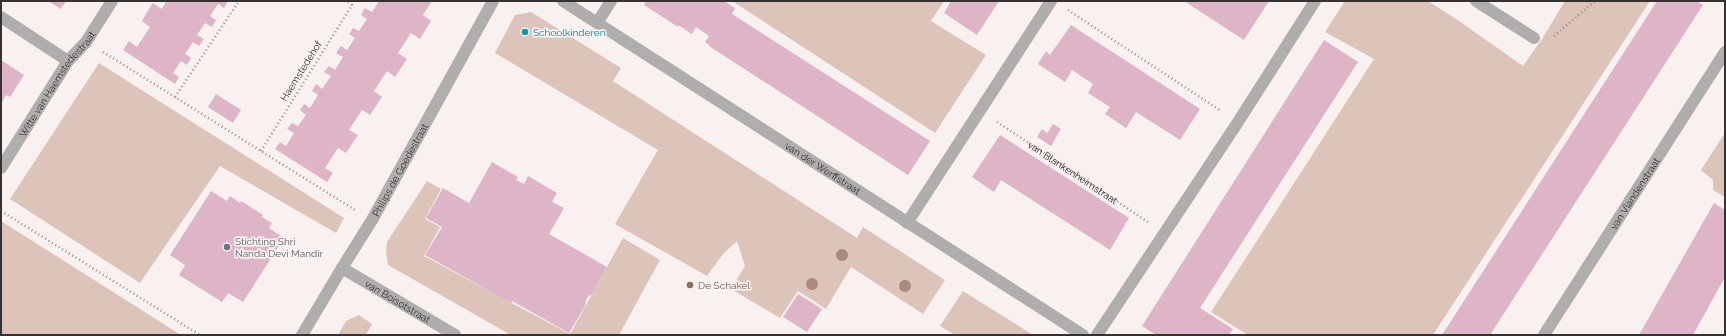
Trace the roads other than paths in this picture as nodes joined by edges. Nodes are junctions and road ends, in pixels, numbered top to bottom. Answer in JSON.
{"nodes":[{"id":1,"x":112,"y":1,"type":"edge"},
{"id":2,"x":493,"y":1,"type":"edge"},
{"id":3,"x":563,"y":1,"type":"edge"},
{"id":4,"x":611,"y":1,"type":"edge"},
{"id":5,"x":1051,"y":1,"type":"edge"},
{"id":6,"x":1315,"y":1,"type":"edge"},
{"id":7,"x":1476,"y":1,"type":"edge"},
{"id":8,"x":1,"y":17,"type":"edge"},
{"id":9,"x":596,"y":22,"type":"junction"},
{"id":10,"x":1534,"y":38,"type":"road end"},
{"id":11,"x":1725,"y":52,"type":"edge"},
{"id":12,"x":68,"y":61,"type":"junction"},
{"id":13,"x":1,"y":168,"type":"edge"},
{"id":14,"x":907,"y":223,"type":"junction"},
{"id":15,"x":342,"y":268,"type":"junction"},
{"id":16,"x":302,"y":335,"type":"edge"},
{"id":17,"x":455,"y":335,"type":"edge"},
{"id":18,"x":1083,"y":335,"type":"edge"},
{"id":19,"x":1097,"y":335,"type":"edge"},
{"id":20,"x":1544,"y":335,"type":"edge"}],
"edges":[{"from":1,"to":12,"type":"street","name":"Witte van Haemstedestraat"},
{"from":2,"to":15,"type":"street","name":"Philips de Goedestraat"},
{"from":3,"to":9,"type":"street","name":"van der Werffstraat"},
{"from":4,"to":9,"type":"street"},
{"from":5,"to":14,"type":"street"},
{"from":6,"to":19,"type":"street"},
{"from":7,"to":10,"type":"street"},
{"from":8,"to":12,"type":"street"},
{"from":9,"to":14,"type":"street","name":"van der Werffstraat"},
{"from":11,"to":20,"type":"street","name":"van Viandenstraat"},
{"from":12,"to":13,"type":"street","name":"Witte van Haemstedestraat"},
{"from":14,"to":18,"type":"street","name":"van der Werffstraat"},
{"from":15,"to":16,"type":"street","name":"Philips de Goedestraat"},
{"from":15,"to":17,"type":"street","name":"van Boisotstraat"}]}
